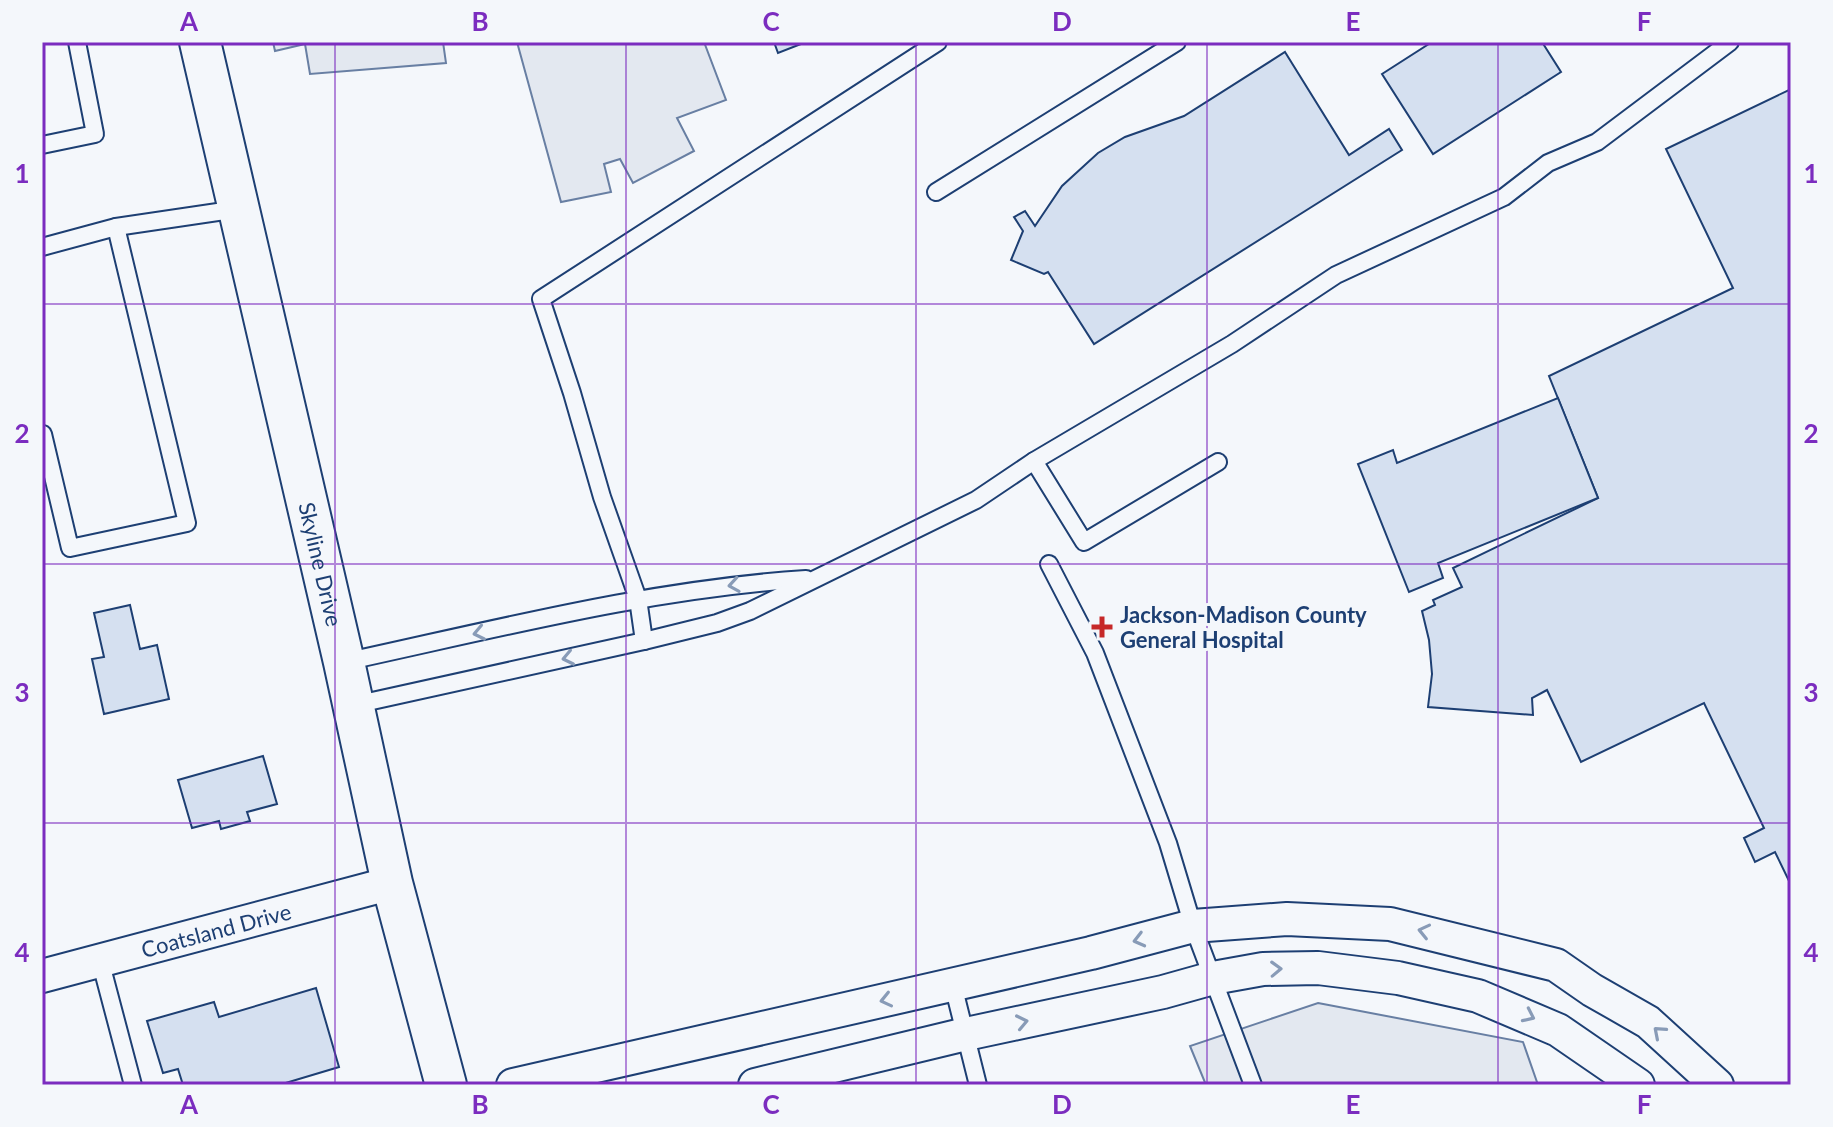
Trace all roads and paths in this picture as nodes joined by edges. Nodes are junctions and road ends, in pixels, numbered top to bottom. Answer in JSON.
{"nodes":[{"id":1,"x":77,"y":42,"type":"edge"},
{"id":2,"x":200,"y":42,"type":"edge"},
{"id":3,"x":938,"y":42,"type":"edge"},
{"id":4,"x":1177,"y":42,"type":"edge"},
{"id":5,"x":1730,"y":42,"type":"edge"},
{"id":6,"x":42,"y":145,"type":"edge"},
{"id":7,"x":936,"y":192,"type":"dead end"},
{"id":8,"x":238,"y":209,"type":"junction"},
{"id":9,"x":116,"y":227,"type":"junction"},
{"id":10,"x":42,"y":247,"type":"edge"},
{"id":11,"x":43,"y":434,"type":"edge"},
{"id":12,"x":1034,"y":461,"type":"junction"},
{"id":13,"x":1218,"y":462,"type":"dead end"},
{"id":14,"x":1049,"y":564,"type":"dead end"},
{"id":15,"x":812,"y":578,"type":"junction"},
{"id":16,"x":638,"y":599,"type":"junction"},
{"id":17,"x":644,"y":641,"type":"junction"},
{"id":18,"x":344,"y":662,"type":"junction"},
{"id":19,"x":354,"y":705,"type":"junction"},
{"id":20,"x":392,"y":883,"type":"junction"},
{"id":21,"x":1193,"y":926,"type":"junction"},
{"id":22,"x":100,"y":960,"type":"junction"},
{"id":23,"x":42,"y":976,"type":"edge"},
{"id":24,"x":1213,"y":978,"type":"junction"},
{"id":25,"x":953,"y":985,"type":"junction"},
{"id":26,"x":966,"y":1034,"type":"junction"},
{"id":27,"x":133,"y":1085,"type":"edge"},
{"id":28,"x":446,"y":1085,"type":"edge"},
{"id":29,"x":513,"y":1085,"type":"edge"},
{"id":30,"x":755,"y":1085,"type":"edge"},
{"id":31,"x":978,"y":1085,"type":"edge"},
{"id":32,"x":1253,"y":1085,"type":"edge"},
{"id":33,"x":1638,"y":1085,"type":"edge"},
{"id":34,"x":1717,"y":1085,"type":"edge"}],
"edges":[{"from":1,"to":6,"type":"lane"},
{"from":2,"to":8,"type":"street","name":"Skyline Drive"},
{"from":3,"to":16,"type":"lane"},
{"from":4,"to":7,"type":"lane"},
{"from":5,"to":12,"type":"lane"},
{"from":8,"to":9,"type":"lane"},
{"from":8,"to":18,"type":"street","name":"Skyline Drive"},
{"from":9,"to":10,"type":"lane"},
{"from":9,"to":11,"type":"lane"},
{"from":12,"to":13,"type":"lane"},
{"from":12,"to":15,"type":"lane"},
{"from":14,"to":21,"type":"lane"},
{"from":15,"to":16,"type":"lane","one_way":true},
{"from":15,"to":17,"type":"lane"},
{"from":16,"to":17,"type":"lane"},
{"from":16,"to":18,"type":"lane","one_way":true},
{"from":17,"to":19,"type":"lane","one_way":true},
{"from":18,"to":19,"type":"street","name":"Skyline Drive"},
{"from":19,"to":20,"type":"street","name":"Skyline Drive"},
{"from":20,"to":22,"type":"street","name":"Coatsland Drive"},
{"from":20,"to":28,"type":"street","name":"Skyline Drive"},
{"from":21,"to":24,"type":"lane"},
{"from":21,"to":25,"type":"street","one_way":true},
{"from":34,"to":21,"type":"street","one_way":true},
{"from":22,"to":23,"type":"street","name":"Coatsland Drive"},
{"from":22,"to":27,"type":"lane"},
{"from":26,"to":24,"type":"street","one_way":true},
{"from":24,"to":32,"type":"lane"},
{"from":24,"to":33,"type":"street","one_way":true},
{"from":25,"to":26,"type":"lane"},
{"from":25,"to":29,"type":"street","one_way":true},
{"from":26,"to":30,"type":"street"},
{"from":26,"to":31,"type":"lane"}]}
